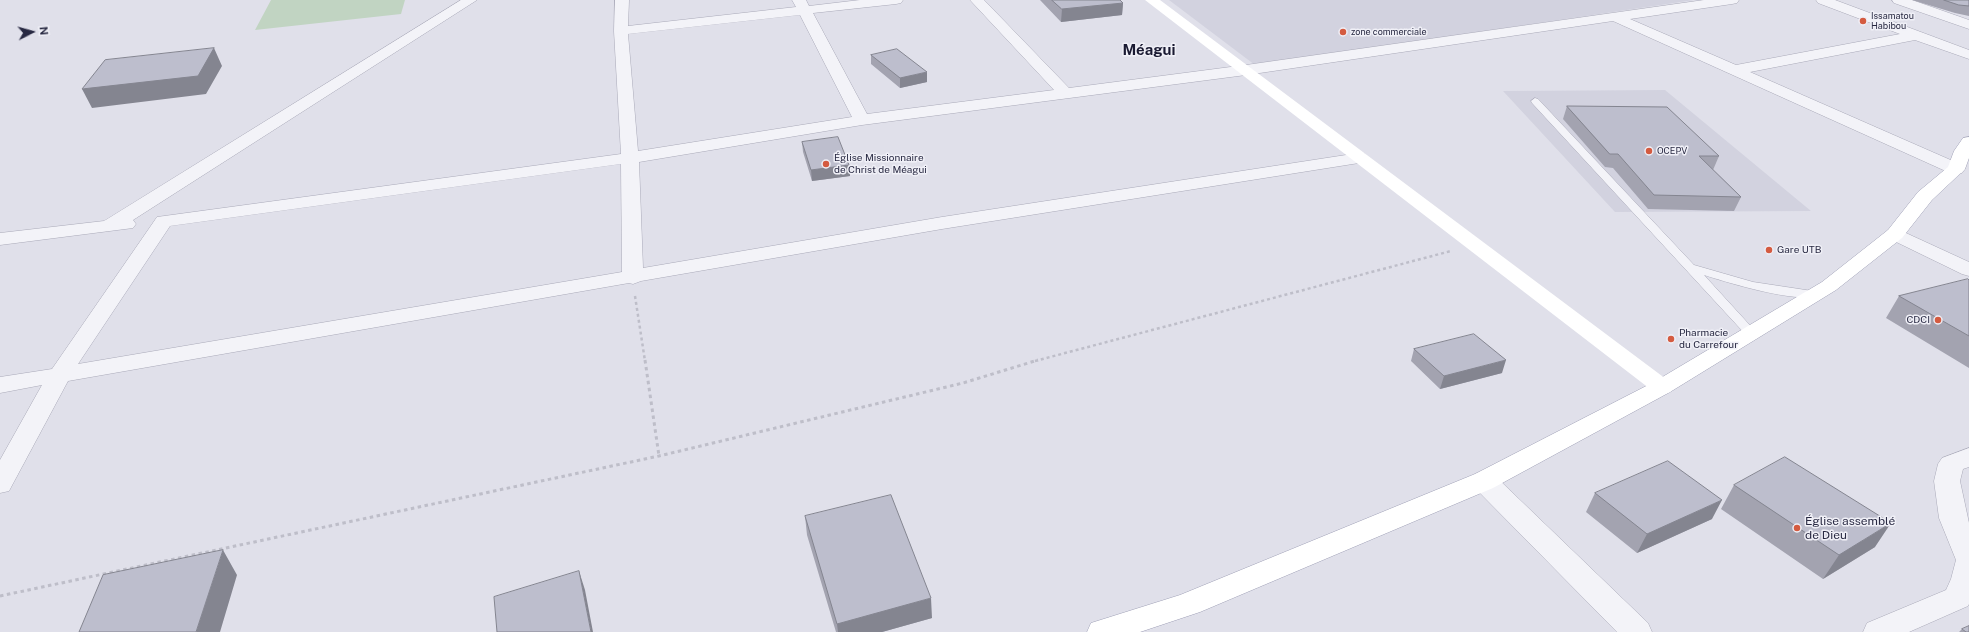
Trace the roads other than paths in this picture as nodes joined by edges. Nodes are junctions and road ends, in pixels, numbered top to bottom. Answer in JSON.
{"nodes":[{"id":1,"x":470,"y":0,"type":"edge"},
{"id":2,"x":622,"y":0,"type":"edge"},
{"id":3,"x":896,"y":0,"type":"edge"},
{"id":4,"x":977,"y":0,"type":"edge"},
{"id":5,"x":1152,"y":0,"type":"edge"},
{"id":6,"x":1732,"y":0,"type":"edge"},
{"id":7,"x":1823,"y":0,"type":"edge"},
{"id":8,"x":1899,"y":0,"type":"edge"},
{"id":9,"x":802,"y":5,"type":"edge"},
{"id":10,"x":1615,"y":17,"type":"junction"},
{"id":11,"x":1969,"y":25,"type":"edge"},
{"id":12,"x":621,"y":31,"type":"junction"},
{"id":13,"x":1916,"y":35,"type":"junction"},
{"id":14,"x":1969,"y":55,"type":"edge"},
{"id":15,"x":1246,"y":70,"type":"junction"},
{"id":16,"x":1735,"y":70,"type":"junction"},
{"id":17,"x":1065,"y":93,"type":"junction"},
{"id":18,"x":1535,"y":101,"type":"dead end"},
{"id":19,"x":862,"y":120,"type":"junction"},
{"id":20,"x":1964,"y":153,"type":"edge"},
{"id":21,"x":630,"y":158,"type":"junction"},
{"id":22,"x":1359,"y":158,"type":"junction"},
{"id":23,"x":164,"y":221,"type":"junction"},
{"id":24,"x":111,"y":225,"type":"junction"},
{"id":25,"x":1894,"y":234,"type":"junction"},
{"id":26,"x":0,"y":239,"type":"edge"},
{"id":27,"x":1690,"y":268,"type":"junction"},
{"id":28,"x":1969,"y":270,"type":"edge"},
{"id":29,"x":633,"y":278,"type":"junction"},
{"id":30,"x":1815,"y":294,"type":"junction"},
{"id":31,"x":1751,"y":333,"type":"junction"},
{"id":32,"x":60,"y":374,"type":"junction"},
{"id":33,"x":0,"y":385,"type":"edge"},
{"id":34,"x":1662,"y":387,"type":"junction"},
{"id":35,"x":1969,"y":457,"type":"edge"},
{"id":36,"x":1484,"y":482,"type":"junction"},
{"id":37,"x":0,"y":484,"type":"edge"},
{"id":38,"x":1969,"y":558,"type":"edge"},
{"id":39,"x":1969,"y":563,"type":"edge"},
{"id":40,"x":1102,"y":632,"type":"edge"},
{"id":41,"x":1637,"y":632,"type":"edge"},
{"id":42,"x":1878,"y":632,"type":"edge"}],
"edges":[{"from":1,"to":24,"type":"street"},
{"from":2,"to":12,"type":"street"},
{"from":3,"to":9,"type":"street"},
{"from":4,"to":17,"type":"street"},
{"from":5,"to":15,"type":"main road"},
{"from":6,"to":10,"type":"street"},
{"from":7,"to":13,"type":"street"},
{"from":8,"to":11,"type":"street"},
{"from":9,"to":12,"type":"street"},
{"from":9,"to":19,"type":"street"},
{"from":10,"to":15,"type":"street"},
{"from":10,"to":16,"type":"street"},
{"from":12,"to":21,"type":"street"},
{"from":13,"to":14,"type":"street"},
{"from":13,"to":16,"type":"street"},
{"from":15,"to":17,"type":"street"},
{"from":15,"to":22,"type":"main road"},
{"from":16,"to":20,"type":"street"},
{"from":17,"to":19,"type":"street"},
{"from":18,"to":27,"type":"lane"},
{"from":19,"to":21,"type":"street"},
{"from":20,"to":25,"type":"main road"},
{"from":21,"to":23,"type":"street"},
{"from":21,"to":29,"type":"street"},
{"from":22,"to":29,"type":"street"},
{"from":22,"to":34,"type":"main road"},
{"from":23,"to":24,"type":"street"},
{"from":23,"to":32,"type":"street"},
{"from":24,"to":26,"type":"street"},
{"from":25,"to":28,"type":"street"},
{"from":25,"to":30,"type":"main road"},
{"from":27,"to":30,"type":"lane"},
{"from":27,"to":31,"type":"lane"},
{"from":29,"to":32,"type":"street"},
{"from":30,"to":31,"type":"main road"},
{"from":31,"to":34,"type":"main road"},
{"from":32,"to":33,"type":"street"},
{"from":32,"to":37,"type":"street"},
{"from":34,"to":36,"type":"main road"},
{"from":35,"to":38,"type":"street"},
{"from":36,"to":40,"type":"main road"},
{"from":36,"to":41,"type":"street"},
{"from":39,"to":42,"type":"street"}]}
